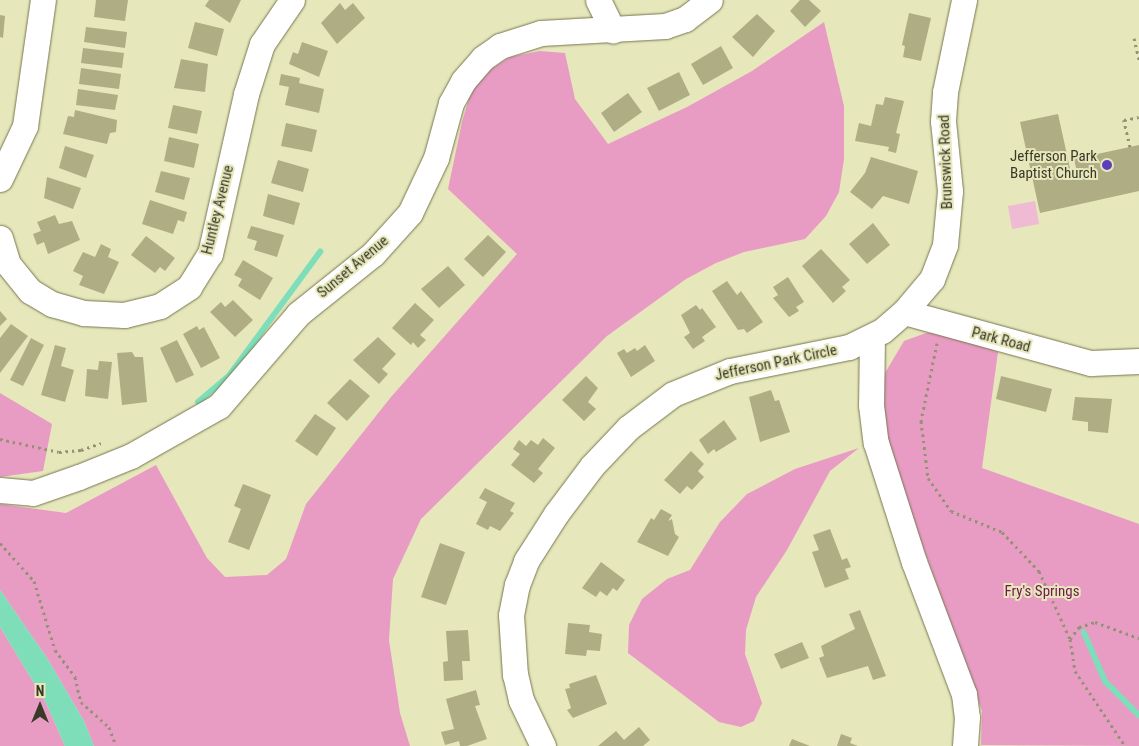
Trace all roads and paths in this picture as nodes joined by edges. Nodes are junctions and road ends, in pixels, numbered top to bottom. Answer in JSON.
{"nodes":[{"id":1,"x":43,"y":0,"type":"edge"},
{"id":2,"x":292,"y":0,"type":"edge"},
{"id":3,"x":598,"y":0,"type":"edge"},
{"id":4,"x":710,"y":0,"type":"edge"},
{"id":5,"x":964,"y":0,"type":"edge"},
{"id":6,"x":613,"y":31,"type":"junction"},
{"id":7,"x":1134,"y":38,"type":"dead end"},
{"id":8,"x":1139,"y":60,"type":"edge"},
{"id":9,"x":1139,"y":117,"type":"edge"},
{"id":10,"x":1130,"y":147,"type":"dead end"},
{"id":11,"x":0,"y":179,"type":"edge"},
{"id":12,"x":0,"y":238,"type":"edge"},
{"id":13,"x":904,"y":312,"type":"junction"},
{"id":14,"x":941,"y":323,"type":"junction"},
{"id":15,"x":872,"y":336,"type":"junction"},
{"id":16,"x":1139,"y":361,"type":"edge"},
{"id":17,"x":0,"y":439,"type":"edge"},
{"id":18,"x":106,"y":441,"type":"dead end"},
{"id":19,"x":0,"y":490,"type":"edge"},
{"id":20,"x":0,"y":543,"type":"edge"},
{"id":21,"x":1139,"y":638,"type":"edge"},
{"id":22,"x":1070,"y":639,"type":"junction"},
{"id":23,"x":116,"y":746,"type":"edge"},
{"id":24,"x":543,"y":746,"type":"edge"},
{"id":25,"x":965,"y":746,"type":"edge"},
{"id":26,"x":1125,"y":746,"type":"edge"}],
"edges":[{"from":1,"to":11,"type":"street"},
{"from":2,"to":12,"type":"street","name":"Huntley Avenue"},
{"from":3,"to":6,"type":"street"},
{"from":4,"to":6,"type":"street","name":"Sunset Avenue"},
{"from":5,"to":13,"type":"street","name":"Brunswick Road"},
{"from":6,"to":19,"type":"street","name":"Sunset Avenue"},
{"from":7,"to":8,"type":"path"},
{"from":9,"to":10,"type":"path"},
{"from":13,"to":14,"type":"street","name":"Park Road"},
{"from":13,"to":15,"type":"street"},
{"from":14,"to":16,"type":"street","name":"Park Road"},
{"from":14,"to":22,"type":"path"},
{"from":15,"to":24,"type":"street","name":"Jefferson Park Circle"},
{"from":15,"to":25,"type":"street"},
{"from":17,"to":18,"type":"path"},
{"from":20,"to":23,"type":"path"},
{"from":21,"to":22,"type":"path"},
{"from":22,"to":26,"type":"path"}]}
